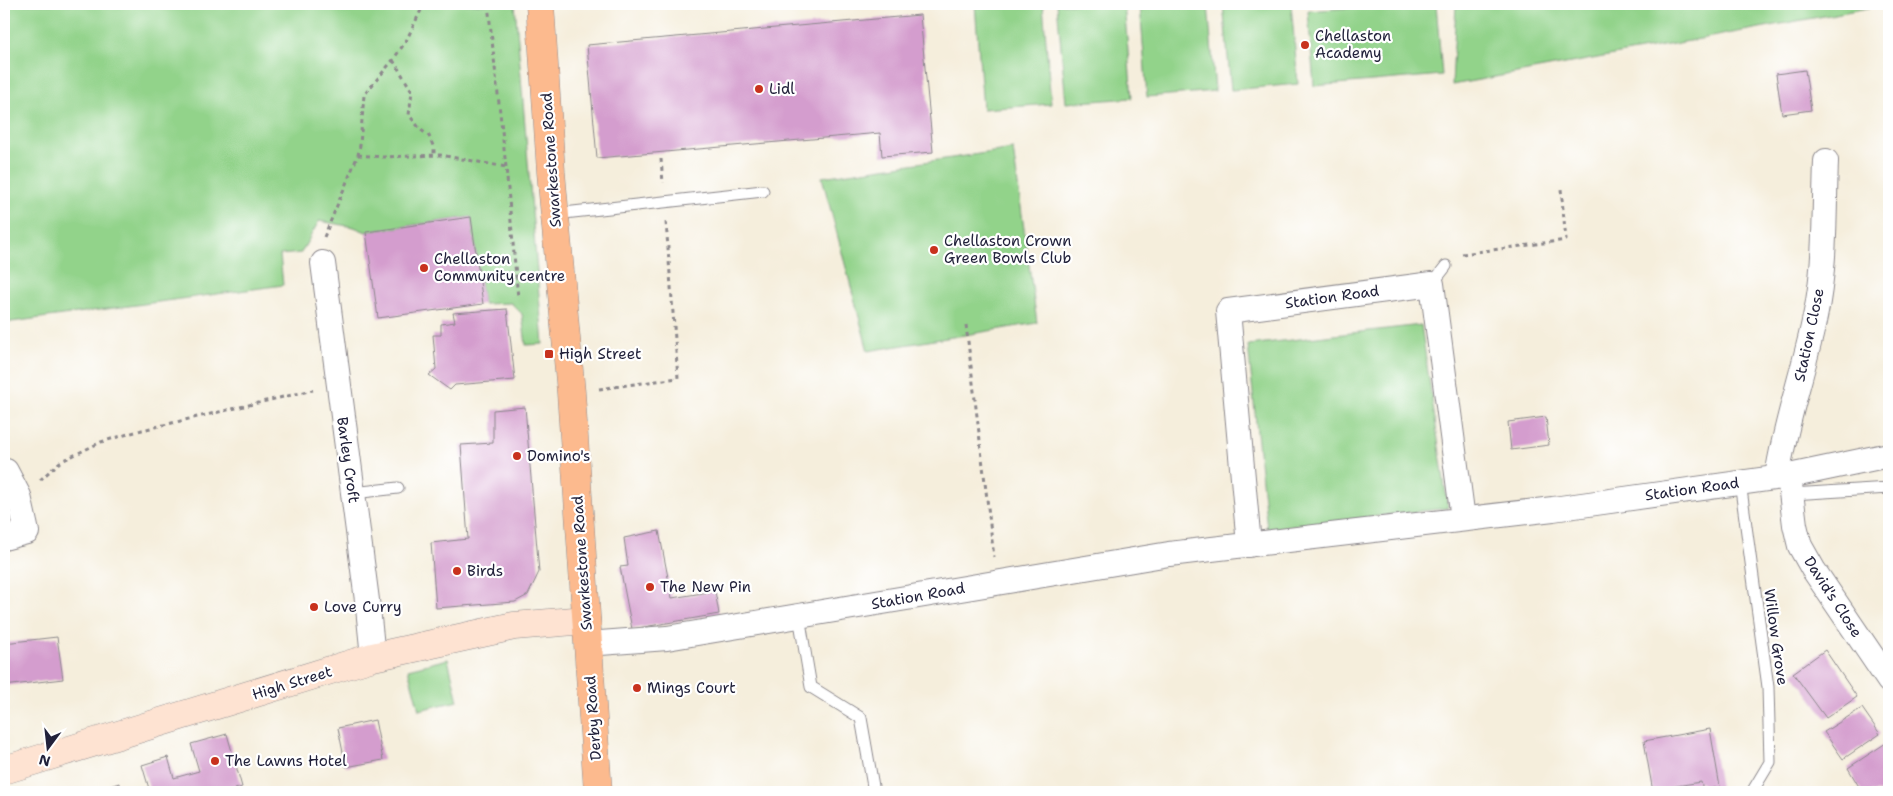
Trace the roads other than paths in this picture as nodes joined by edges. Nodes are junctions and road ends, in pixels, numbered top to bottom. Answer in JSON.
{"nodes":[{"id":1,"x":540,"y":4,"type":"edge"},
{"id":2,"x":1826,"y":161,"type":"dead end"},
{"id":3,"x":763,"y":191,"type":"dead end"},
{"id":4,"x":555,"y":214,"type":"junction"},
{"id":5,"x":323,"y":263,"type":"road end"},
{"id":6,"x":1889,"y":455,"type":"edge"},
{"id":7,"x":6,"y":471,"type":"dead end"},
{"id":8,"x":1740,"y":482,"type":"junction"},
{"id":9,"x":1786,"y":482,"type":"junction"},
{"id":10,"x":398,"y":488,"type":"dead end"},
{"id":11,"x":1889,"y":488,"type":"edge"},
{"id":12,"x":353,"y":493,"type":"junction"},
{"id":13,"x":1463,"y":519,"type":"junction"},
{"id":14,"x":4,"y":538,"type":"edge"},
{"id":15,"x":1249,"y":544,"type":"junction"},
{"id":16,"x":799,"y":616,"type":"junction"},
{"id":17,"x":586,"y":632,"type":"junction"},
{"id":18,"x":373,"y":657,"type":"junction"},
{"id":19,"x":1889,"y":681,"type":"edge"},
{"id":20,"x":4,"y":770,"type":"edge"},
{"id":21,"x":598,"y":792,"type":"edge"},
{"id":22,"x":874,"y":792,"type":"edge"},
{"id":23,"x":1752,"y":792,"type":"edge"}],
"edges":[{"from":1,"to":4,"type":"main road","name":"Swarkestone Road"},
{"from":2,"to":9,"type":"street","name":"Station Close"},
{"from":3,"to":4,"type":"lane"},
{"from":4,"to":17,"type":"main road","name":"Swarkestone Road"},
{"from":5,"to":12,"type":"street","name":"Barley Croft"},
{"from":6,"to":9,"type":"street","name":"Station Road"},
{"from":7,"to":14,"type":"street"},
{"from":8,"to":9,"type":"street","name":"Station Road"},
{"from":8,"to":13,"type":"street","name":"Station Road"},
{"from":8,"to":23,"type":"lane","name":"Willow Grove"},
{"from":9,"to":11,"type":"lane","name":"Station Road"},
{"from":9,"to":19,"type":"street","name":"David's Close"},
{"from":10,"to":12,"type":"lane"},
{"from":12,"to":18,"type":"street","name":"Barley Croft"},
{"from":13,"to":15,"type":"street","name":"Station Road"},
{"from":13,"to":15,"type":"street","name":"Station Road"},
{"from":15,"to":16,"type":"street","name":"Station Road"},
{"from":16,"to":17,"type":"street","name":"Station Road"},
{"from":16,"to":22,"type":"lane"},
{"from":17,"to":18,"type":"street","name":"High Street"},
{"from":17,"to":21,"type":"main road","name":"Derby Road"},
{"from":18,"to":20,"type":"street","name":"High Street"}]}
